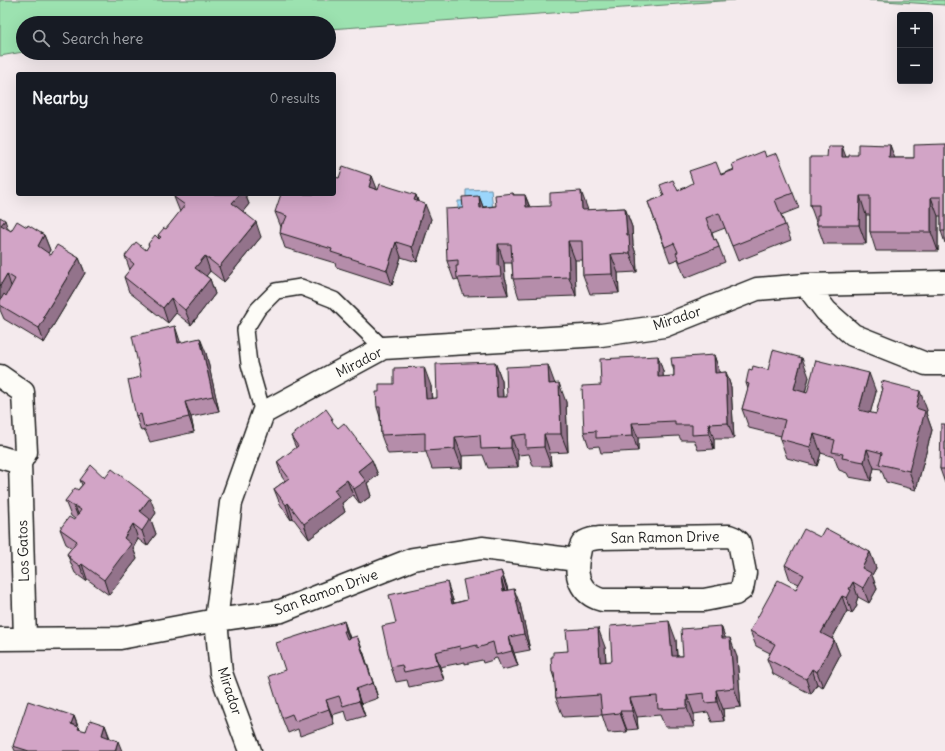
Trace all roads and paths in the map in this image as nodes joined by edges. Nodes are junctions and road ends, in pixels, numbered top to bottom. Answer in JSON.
{"nodes":[{"id":1,"x":945,"y":282,"type":"edge"},
{"id":2,"x":806,"y":285,"type":"junction"},
{"id":3,"x":383,"y":348,"type":"junction"},
{"id":4,"x":945,"y":364,"type":"edge"},
{"id":5,"x":0,"y":376,"type":"edge"},
{"id":6,"x":263,"y":413,"type":"junction"},
{"id":7,"x":10,"y":460,"type":"edge"},
{"id":8,"x":578,"y":560,"type":"junction"},
{"id":9,"x":216,"y":620,"type":"junction"},
{"id":10,"x":0,"y":639,"type":"edge"},
{"id":11,"x":25,"y":639,"type":"junction"},
{"id":12,"x":250,"y":751,"type":"edge"}],
"edges":[{"from":1,"to":2,"type":"street","name":"Mirador"},
{"from":2,"to":3,"type":"street","name":"Mirador"},
{"from":2,"to":4,"type":"street"},
{"from":3,"to":6,"type":"street","name":"Mirador"},
{"from":3,"to":6,"type":"lane"},
{"from":5,"to":7,"type":"street","name":"Los Gatos"},
{"from":6,"to":9,"type":"street","name":"Mirador"},
{"from":7,"to":11,"type":"street","name":"Los Gatos"},
{"from":8,"to":8,"type":"street","name":"San Ramon Drive"},
{"from":8,"to":9,"type":"street","name":"San Ramon Drive"},
{"from":9,"to":11,"type":"street","name":"San Ramon Drive"},
{"from":9,"to":12,"type":"street","name":"Mirador"},
{"from":10,"to":11,"type":"street","name":"San Ramon Drive"}]}
